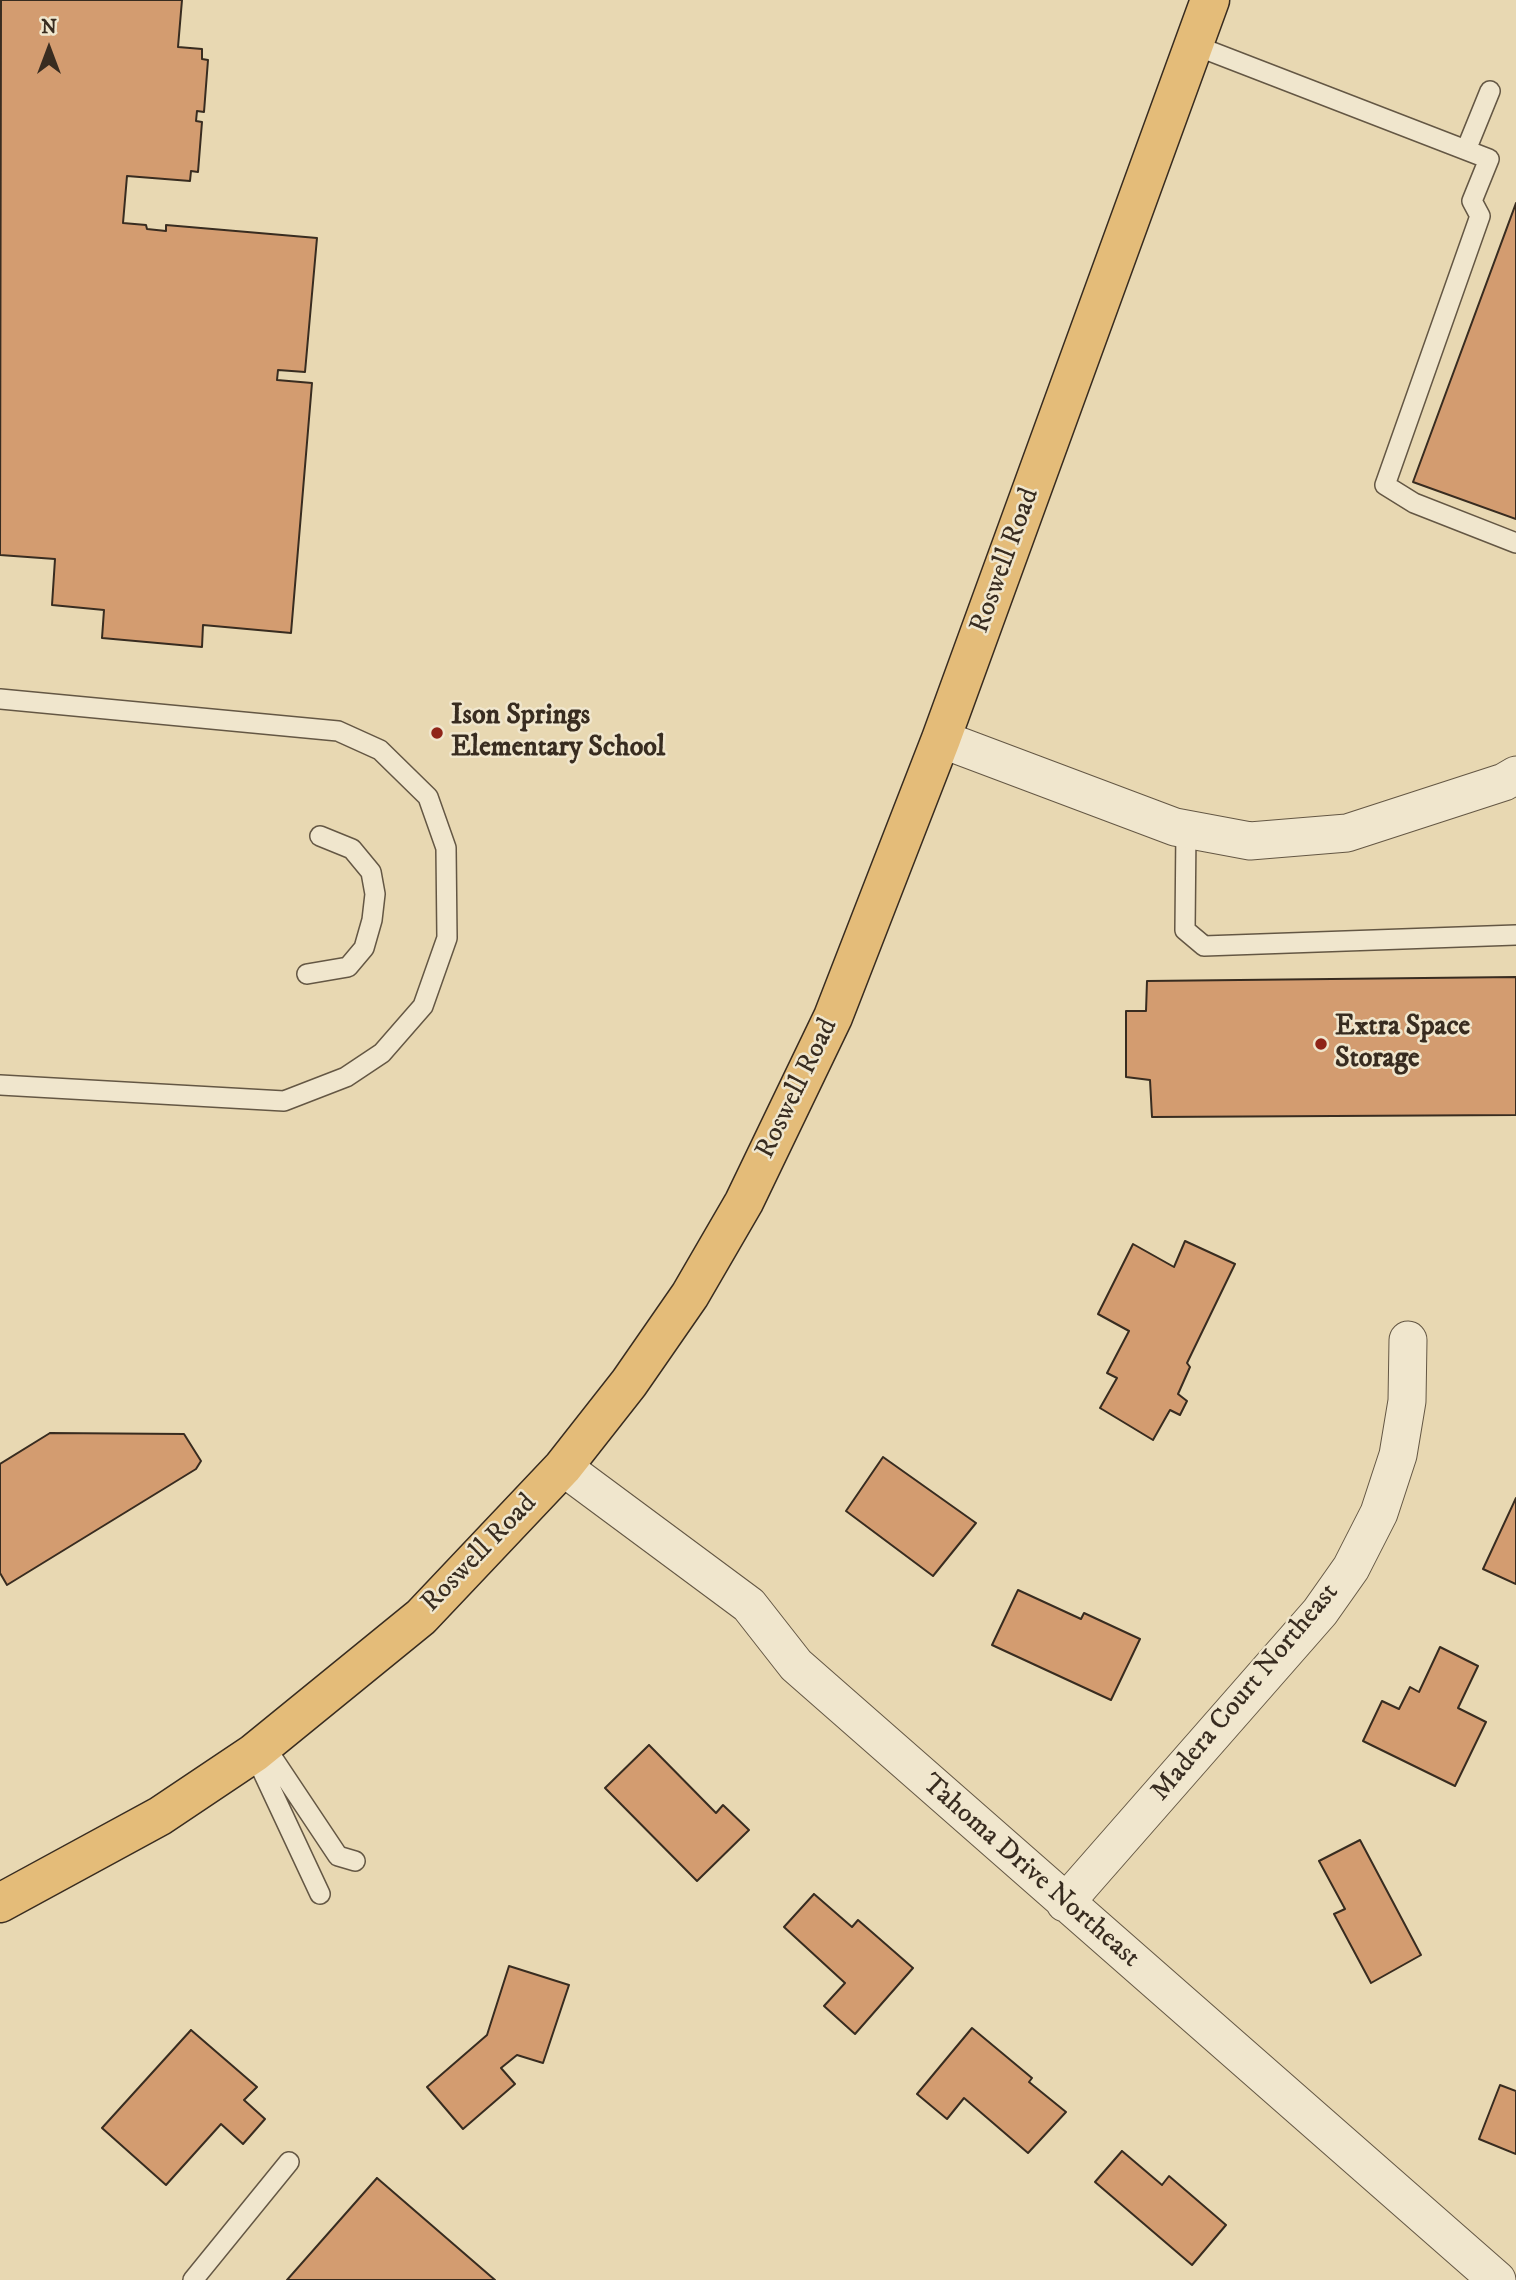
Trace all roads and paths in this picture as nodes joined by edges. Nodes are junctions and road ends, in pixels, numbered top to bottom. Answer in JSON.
{"nodes":[{"id":1,"x":1210,"y":0,"type":"edge"},
{"id":2,"x":1194,"y":45,"type":"junction"},
{"id":3,"x":1490,"y":91,"type":"dead end"},
{"id":4,"x":1466,"y":150,"type":"junction"},
{"id":5,"x":1516,"y":543,"type":"edge"},
{"id":6,"x":0,"y":699,"type":"edge"},
{"id":7,"x":941,"y":739,"type":"junction"},
{"id":8,"x":1516,"y":775,"type":"edge"},
{"id":9,"x":1186,"y":829,"type":"junction"},
{"id":10,"x":320,"y":835,"type":"dead end"},
{"id":11,"x":1516,"y":935,"type":"edge"},
{"id":12,"x":307,"y":974,"type":"dead end"},
{"id":13,"x":0,"y":1085,"type":"edge"},
{"id":14,"x":1408,"y":1340,"type":"dead end"},
{"id":15,"x":563,"y":1467,"type":"junction"},
{"id":16,"x":259,"y":1749,"type":"junction"},
{"id":17,"x":355,"y":1861,"type":"dead end"},
{"id":18,"x":320,"y":1894,"type":"dead end"},
{"id":19,"x":0,"y":1903,"type":"edge"},
{"id":20,"x":1065,"y":1903,"type":"junction"},
{"id":21,"x":289,"y":2162,"type":"dead end"},
{"id":22,"x":193,"y":2280,"type":"edge"},
{"id":23,"x":1497,"y":2280,"type":"edge"}],
"edges":[{"from":1,"to":2,"type":"main road","name":"Roswell Road"},
{"from":2,"to":4,"type":"lane"},
{"from":2,"to":7,"type":"main road","name":"Roswell Road"},
{"from":3,"to":4,"type":"lane"},
{"from":4,"to":5,"type":"lane"},
{"from":6,"to":13,"type":"lane"},
{"from":7,"to":9,"type":"street"},
{"from":7,"to":15,"type":"main road","name":"Roswell Road"},
{"from":8,"to":9,"type":"street"},
{"from":9,"to":11,"type":"lane"},
{"from":10,"to":12,"type":"lane"},
{"from":14,"to":20,"type":"street","name":"Madera Court Northeast"},
{"from":15,"to":16,"type":"main road","name":"Roswell Road"},
{"from":15,"to":20,"type":"street","name":"Tahoma Drive Northeast"},
{"from":16,"to":17,"type":"lane"},
{"from":16,"to":18,"type":"lane"},
{"from":16,"to":19,"type":"main road","name":"Roswell Road"},
{"from":20,"to":23,"type":"street","name":"Tahoma Drive Northeast"},
{"from":21,"to":22,"type":"lane"}]}
